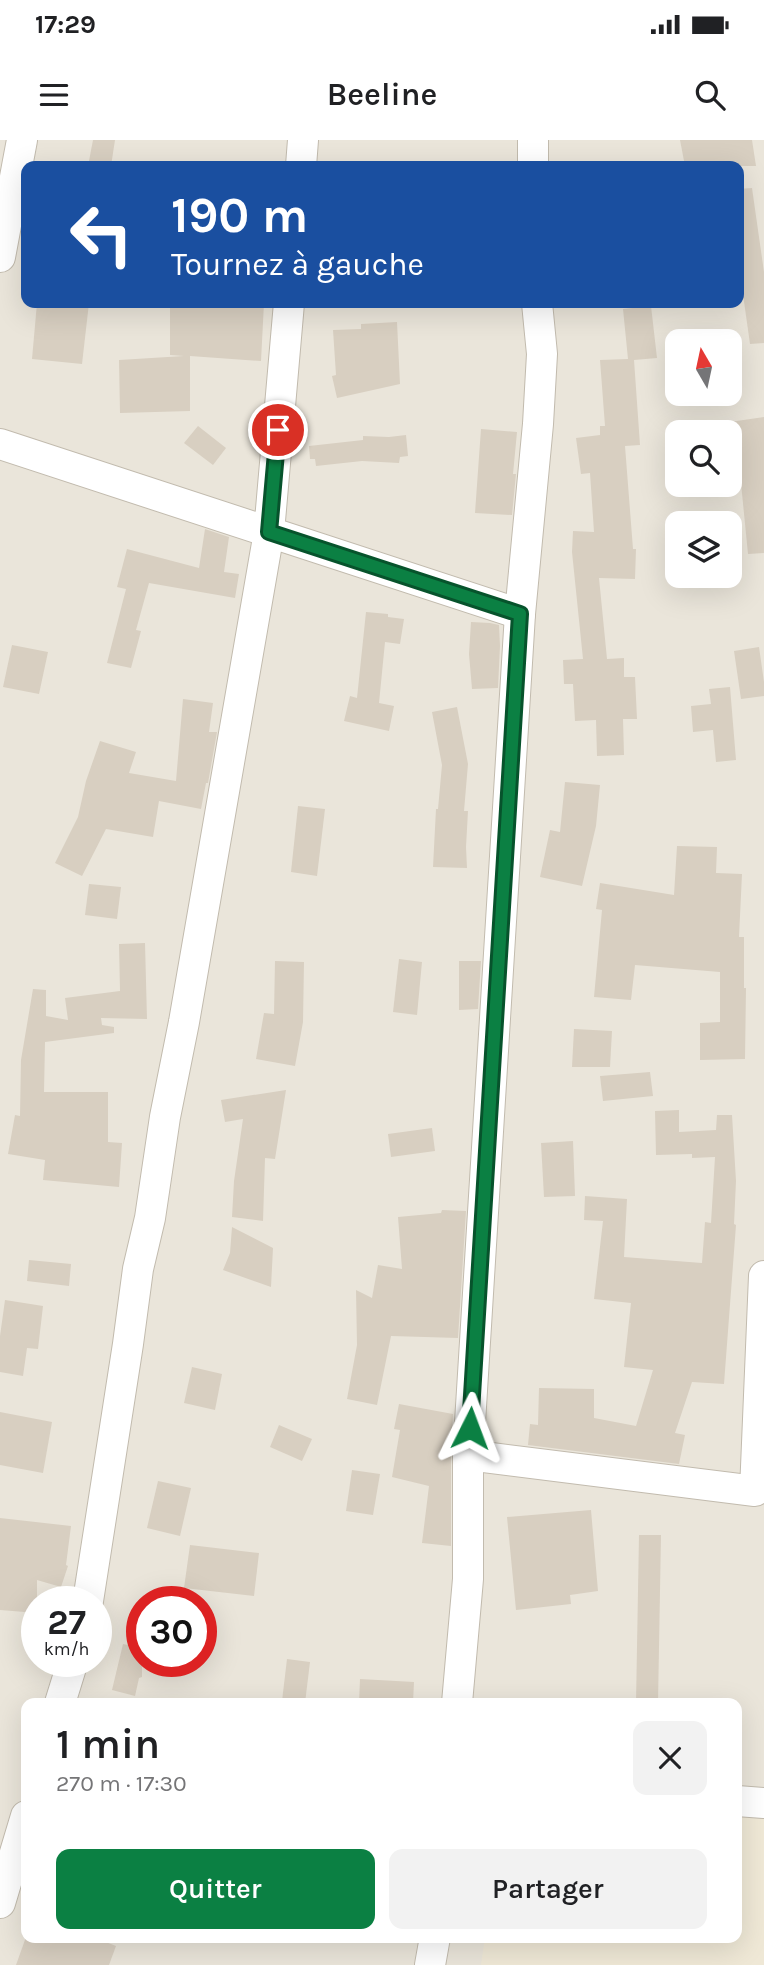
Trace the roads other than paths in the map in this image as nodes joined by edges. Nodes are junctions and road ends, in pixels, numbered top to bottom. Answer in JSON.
{"nodes":[{"id":1,"x":22,"y":140,"type":"edge"},
{"id":2,"x":303,"y":140,"type":"edge"},
{"id":3,"x":533,"y":140,"type":"edge"},
{"id":4,"x":301,"y":161,"type":"edge"},
{"id":5,"x":533,"y":161,"type":"edge"},
{"id":6,"x":0,"y":257,"type":"edge"},
{"id":7,"x":289,"y":308,"type":"edge"},
{"id":8,"x":537,"y":308,"type":"edge"},
{"id":9,"x":0,"y":444,"type":"edge"},
{"id":10,"x":269,"y":532,"type":"junction"},
{"id":11,"x":520,"y":614,"type":"junction"},
{"id":12,"x":764,"y":1276,"type":"edge"},
{"id":13,"x":468,"y":1455,"type":"junction"},
{"id":14,"x":760,"y":1492,"type":"edge"},
{"id":15,"x":90,"y":1586,"type":"edge"},
{"id":16,"x":68,"y":1677,"type":"edge"},
{"id":17,"x":62,"y":1698,"type":"edge"},
{"id":18,"x":457,"y":1698,"type":"edge"},
{"id":19,"x":742,"y":1801,"type":"edge"},
{"id":20,"x":764,"y":1803,"type":"edge"},
{"id":21,"x":21,"y":1833,"type":"edge"},
{"id":22,"x":0,"y":1903,"type":"edge"},
{"id":23,"x":434,"y":1943,"type":"edge"},
{"id":24,"x":430,"y":1965,"type":"edge"}],
"edges":[{"from":1,"to":6,"type":"street"},
{"from":2,"to":4,"type":"street"},
{"from":3,"to":5,"type":"street"},
{"from":7,"to":10,"type":"street"},
{"from":8,"to":11,"type":"street"},
{"from":9,"to":10,"type":"street"},
{"from":10,"to":11,"type":"street"},
{"from":10,"to":15,"type":"street"},
{"from":11,"to":13,"type":"street"},
{"from":12,"to":14,"type":"street"},
{"from":13,"to":14,"type":"street"},
{"from":13,"to":18,"type":"street"},
{"from":16,"to":17,"type":"street"},
{"from":19,"to":20,"type":"street"},
{"from":21,"to":22,"type":"street"},
{"from":23,"to":24,"type":"street"}]}
